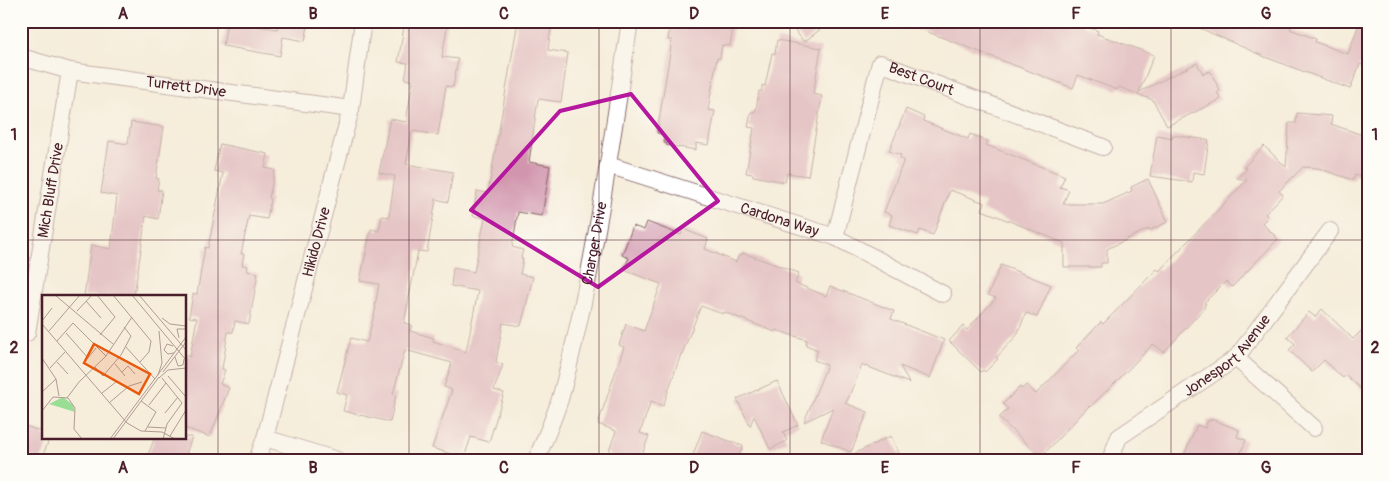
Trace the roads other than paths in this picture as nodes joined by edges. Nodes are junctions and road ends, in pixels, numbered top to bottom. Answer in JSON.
{"nodes":[{"id":1,"x":363,"y":21,"type":"edge"},
{"id":2,"x":630,"y":21,"type":"edge"},
{"id":3,"x":21,"y":57,"type":"edge"},
{"id":4,"x":70,"y":71,"type":"junction"},
{"id":5,"x":351,"y":109,"type":"junction"},
{"id":6,"x":1103,"y":147,"type":"dead end"},
{"id":7,"x":608,"y":165,"type":"junction"},
{"id":8,"x":1330,"y":231,"type":"dead end"},
{"id":9,"x":835,"y":237,"type":"junction"},
{"id":10,"x":943,"y":294,"type":"dead end"},
{"id":11,"x":21,"y":331,"type":"edge"},
{"id":12,"x":1236,"y":358,"type":"junction"},
{"id":13,"x":1314,"y":428,"type":"dead end"},
{"id":14,"x":265,"y":438,"type":"junction"},
{"id":15,"x":257,"y":460,"type":"edge"},
{"id":16,"x":337,"y":460,"type":"edge"},
{"id":17,"x":536,"y":460,"type":"edge"},
{"id":18,"x":1110,"y":460,"type":"edge"}],
"edges":[{"from":1,"to":5,"type":"street","name":"Hikido Drive"},
{"from":2,"to":7,"type":"street","name":"Charger Drive"},
{"from":3,"to":4,"type":"street","name":"Turrett Drive"},
{"from":4,"to":5,"type":"street","name":"Turrett Drive"},
{"from":4,"to":11,"type":"street","name":"Mich Bluff Drive"},
{"from":5,"to":14,"type":"street","name":"Hikido Drive"},
{"from":6,"to":9,"type":"street","name":"Best Court"},
{"from":7,"to":9,"type":"street","name":"Cardona Way"},
{"from":7,"to":17,"type":"street","name":"Charger Drive"},
{"from":8,"to":12,"type":"street","name":"Jonesport Avenue"},
{"from":9,"to":10,"type":"street","name":"Cardona Way"},
{"from":12,"to":13,"type":"street"},
{"from":12,"to":18,"type":"street","name":"Jonesport Avenue"},
{"from":14,"to":15,"type":"street","name":"Hikido Drive"},
{"from":14,"to":16,"type":"street"}]}
